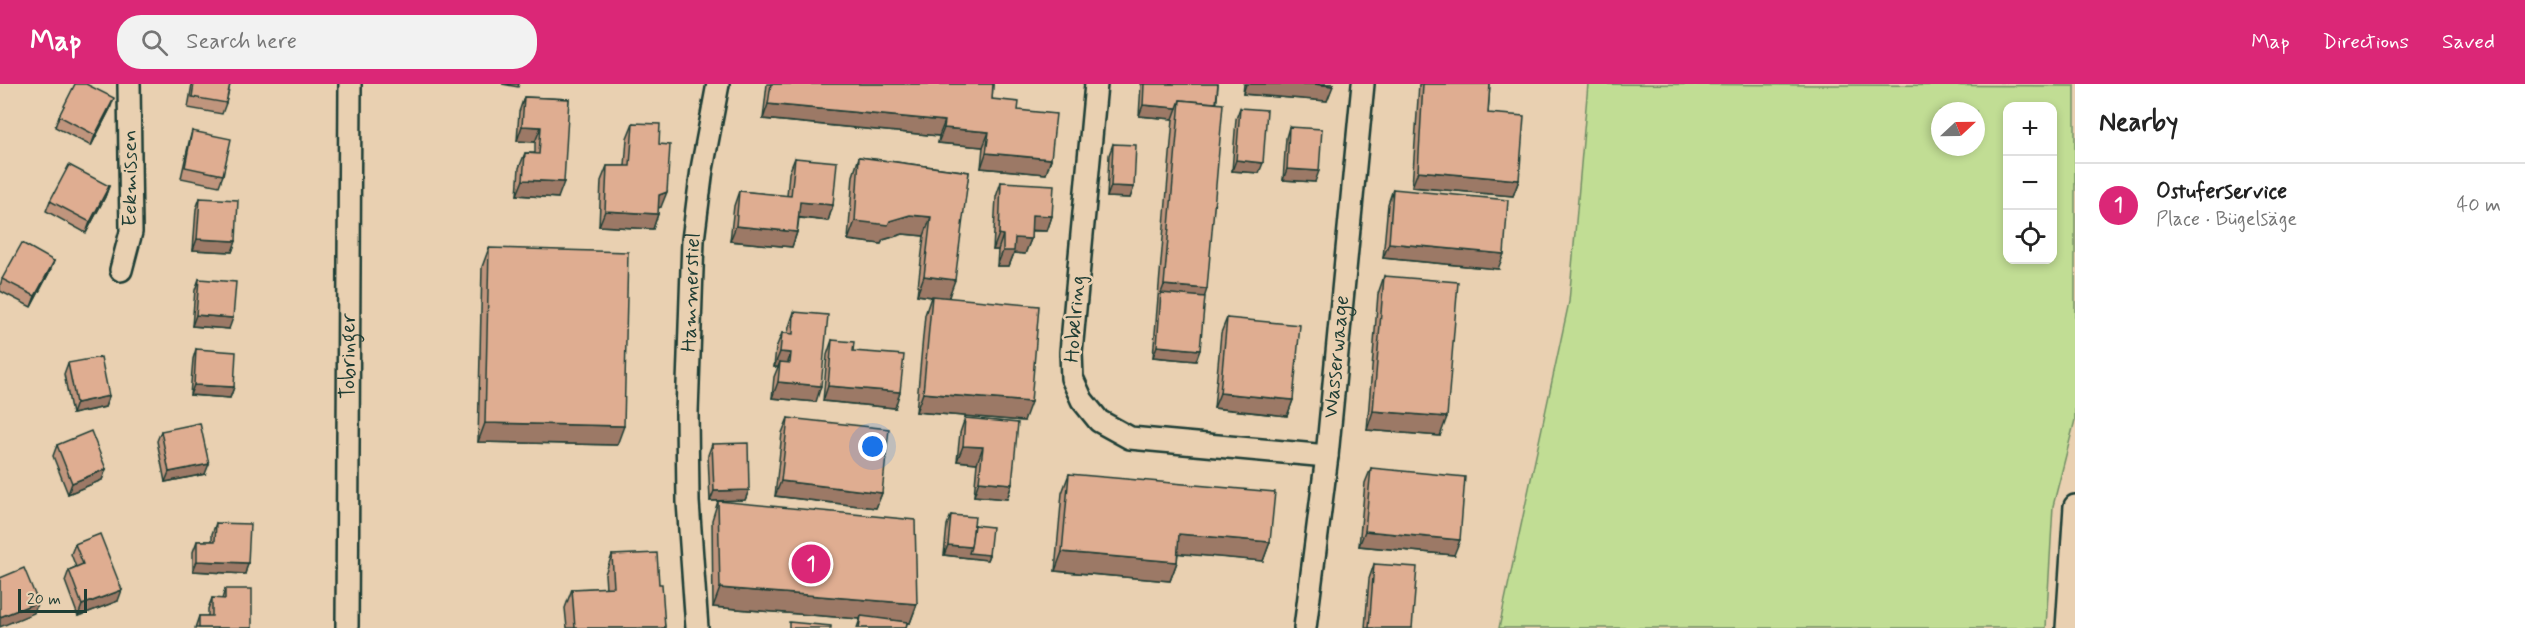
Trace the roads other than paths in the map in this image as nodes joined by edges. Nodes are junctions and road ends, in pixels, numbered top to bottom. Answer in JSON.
{"nodes":[{"id":1,"x":129,"y":84,"type":"edge"},
{"id":2,"x":350,"y":84,"type":"edge"},
{"id":3,"x":718,"y":84,"type":"edge"},
{"id":4,"x":1096,"y":84,"type":"edge"},
{"id":5,"x":1363,"y":84,"type":"edge"},
{"id":6,"x":121,"y":270,"type":"dead end"},
{"id":7,"x":1327,"y":456,"type":"junction"},
{"id":8,"x":2075,"y":506,"type":"edge"},
{"id":9,"x":347,"y":628,"type":"edge"},
{"id":10,"x":697,"y":628,"type":"edge"},
{"id":11,"x":1305,"y":628,"type":"edge"},
{"id":12,"x":2067,"y":628,"type":"edge"}],
"edges":[{"from":1,"to":6,"type":"street","name":"Eekmissen"},
{"from":2,"to":9,"type":"street","name":"Tobringer"},
{"from":3,"to":10,"type":"street","name":"Hammerstiel"},
{"from":4,"to":7,"type":"street","name":"Hobelring"},
{"from":5,"to":7,"type":"street","name":"Wasserwaage"},
{"from":7,"to":11,"type":"street","name":"Wasserwaage"},
{"from":8,"to":12,"type":"street"}]}
